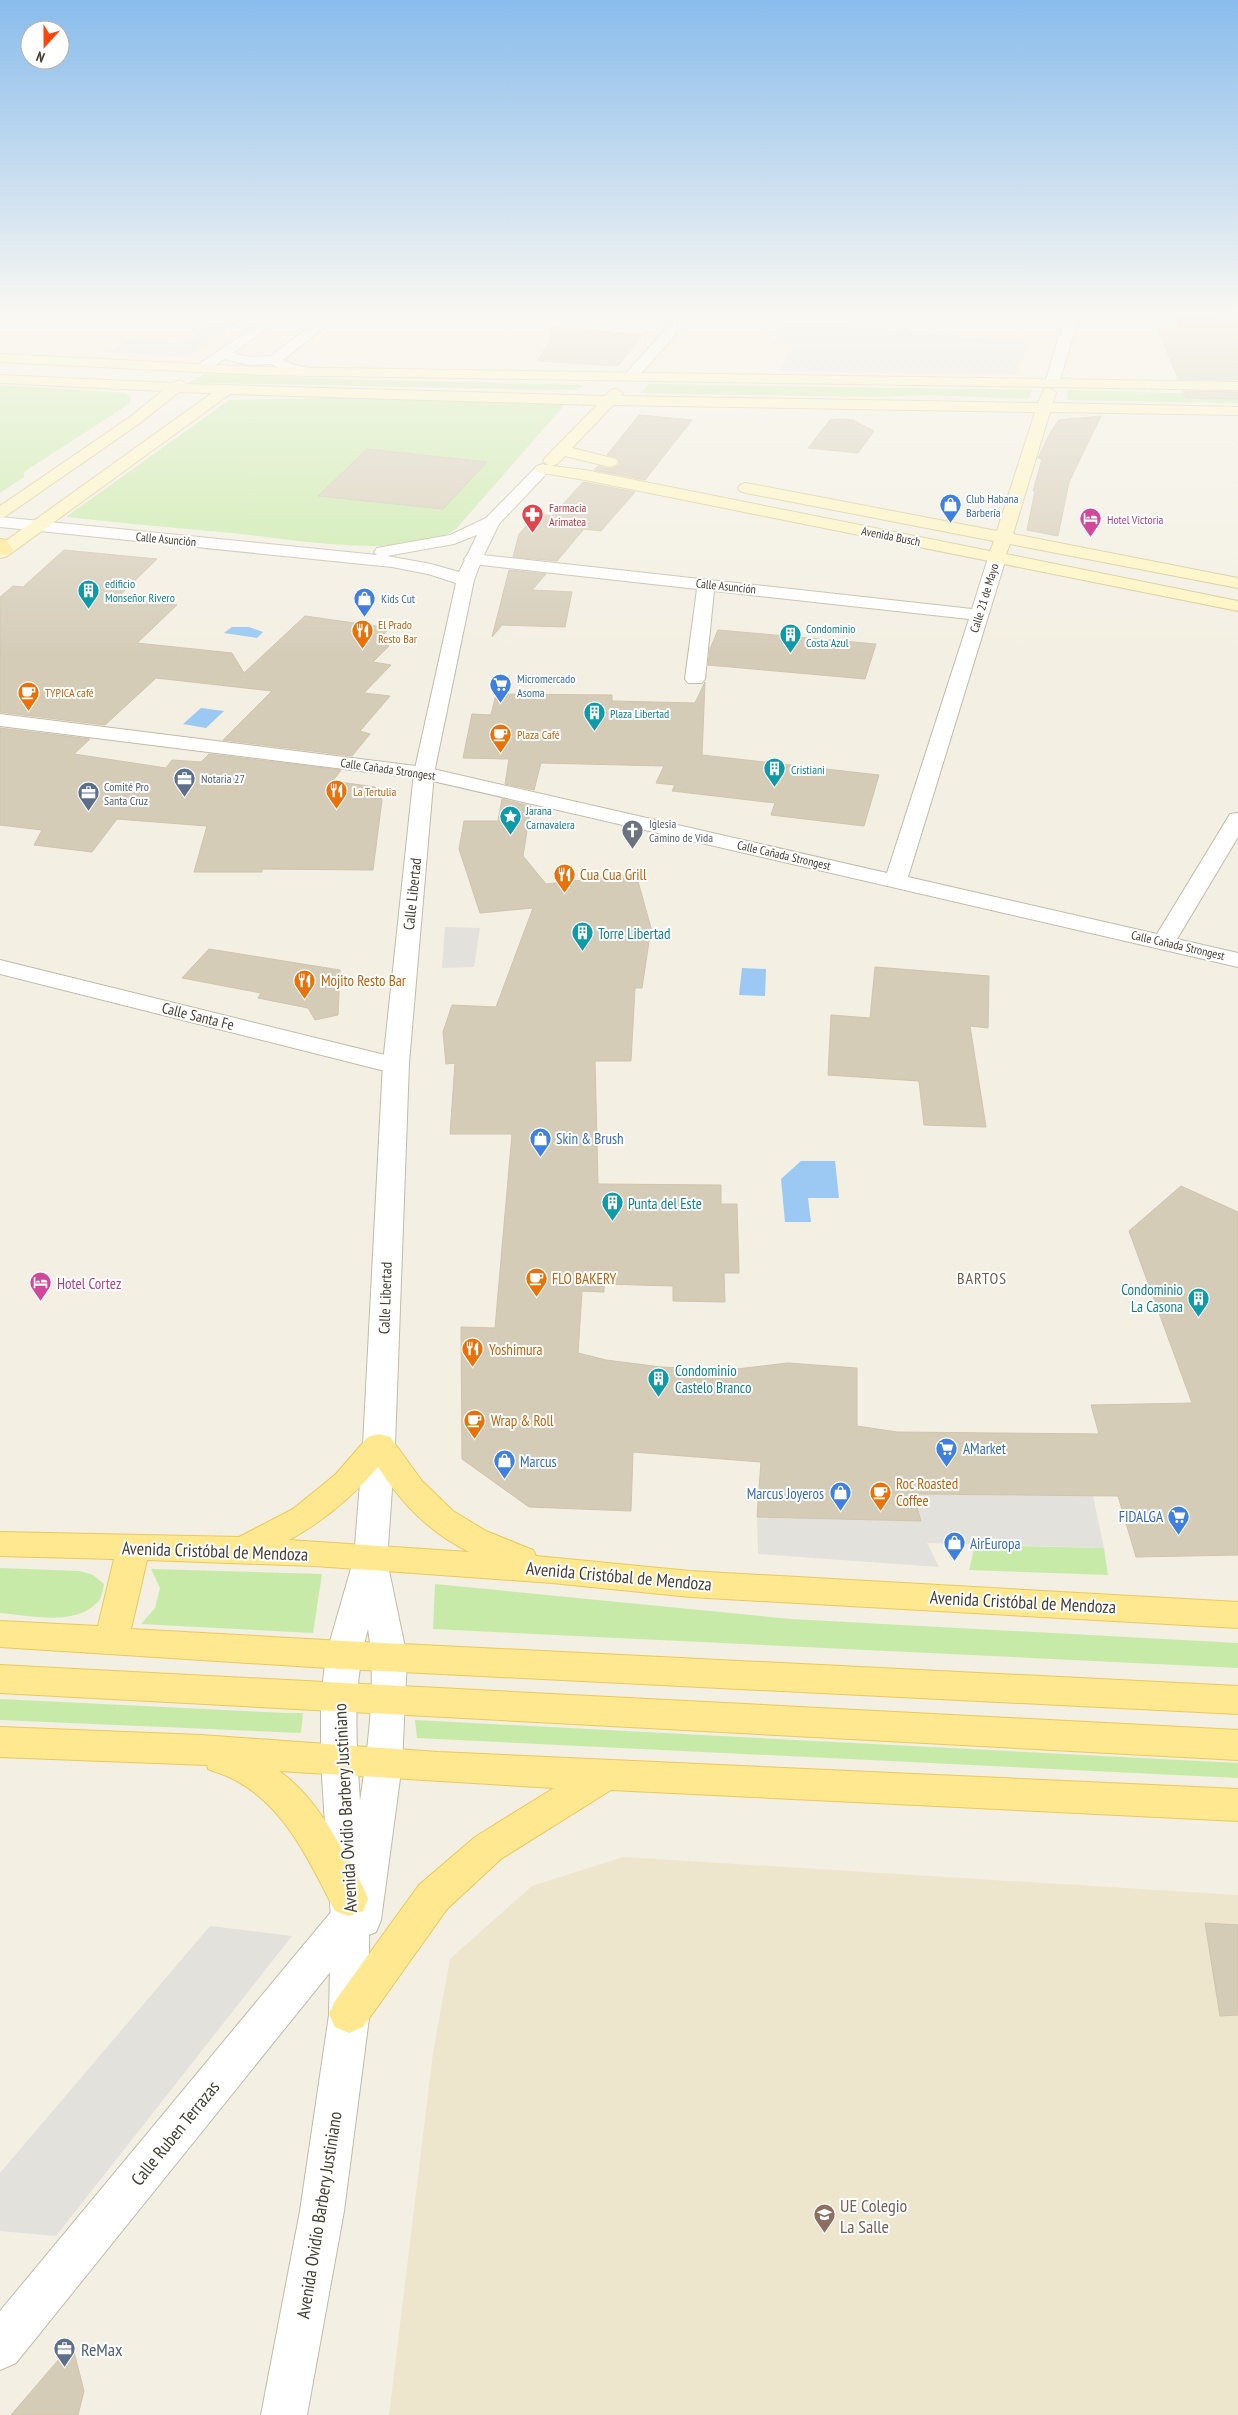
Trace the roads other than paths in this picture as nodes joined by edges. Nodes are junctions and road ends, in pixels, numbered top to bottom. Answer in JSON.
{"nodes":[{"id":1,"x":122,"y":429,"type":"edge"},
{"id":2,"x":172,"y":429,"type":"edge"},
{"id":3,"x":582,"y":429,"type":"edge"},
{"id":4,"x":1038,"y":429,"type":"edge"},
{"id":5,"x":560,"y":450,"type":"junction"},
{"id":6,"x":600,"y":460,"type":"junction"},
{"id":7,"x":629,"y":466,"type":"dead end"},
{"id":8,"x":543,"y":469,"type":"junction"},
{"id":9,"x":585,"y":475,"type":"junction"},
{"id":10,"x":727,"y":484,"type":"dead end"},
{"id":11,"x":0,"y":513,"type":"edge"},
{"id":12,"x":0,"y":522,"type":"edge"},
{"id":13,"x":492,"y":522,"type":"junction"},
{"id":14,"x":37,"y":526,"type":"junction"},
{"id":15,"x":962,"y":528,"type":"junction"},
{"id":16,"x":1005,"y":537,"type":"junction"},
{"id":17,"x":946,"y":547,"type":"junction"},
{"id":18,"x":1,"y":549,"type":"edge"},
{"id":19,"x":332,"y":555,"type":"junction"},
{"id":20,"x":997,"y":558,"type":"junction"},
{"id":21,"x":469,"y":570,"type":"junction"},
{"id":22,"x":1238,"y":583,"type":"edge"},
{"id":23,"x":706,"y":584,"type":"junction"},
{"id":24,"x":1238,"y":606,"type":"edge"},
{"id":25,"x":980,"y":615,"type":"junction"},
{"id":26,"x":695,"y":679,"type":"dead end"},
{"id":27,"x":0,"y":720,"type":"edge"},
{"id":28,"x":424,"y":773,"type":"junction"},
{"id":29,"x":1238,"y":819,"type":"edge"},
{"id":30,"x":896,"y":880,"type":"junction"},
{"id":31,"x":1164,"y":942,"type":"junction"},
{"id":32,"x":1238,"y":960,"type":"edge"},
{"id":33,"x":0,"y":968,"type":"edge"},
{"id":34,"x":396,"y":1063,"type":"junction"},
{"id":35,"x":379,"y":1445,"type":"junction"},
{"id":36,"x":0,"y":1544,"type":"edge"},
{"id":37,"x":133,"y":1548,"type":"junction"},
{"id":38,"x":244,"y":1550,"type":"junction"},
{"id":39,"x":371,"y":1558,"type":"junction"},
{"id":40,"x":552,"y":1570,"type":"junction"},
{"id":41,"x":1238,"y":1614,"type":"edge"},
{"id":42,"x":0,"y":1634,"type":"edge"},
{"id":43,"x":111,"y":1642,"type":"junction"},
{"id":44,"x":343,"y":1655,"type":"junction"},
{"id":45,"x":390,"y":1657,"type":"junction"},
{"id":46,"x":0,"y":1679,"type":"edge"},
{"id":47,"x":339,"y":1699,"type":"junction"},
{"id":48,"x":388,"y":1700,"type":"junction"},
{"id":49,"x":1238,"y":1700,"type":"edge"},
{"id":50,"x":0,"y":1742,"type":"edge"},
{"id":51,"x":1238,"y":1745,"type":"edge"},
{"id":52,"x":202,"y":1750,"type":"junction"},
{"id":53,"x":339,"y":1761,"type":"junction"},
{"id":54,"x":384,"y":1764,"type":"junction"},
{"id":55,"x":604,"y":1776,"type":"junction"},
{"id":56,"x":1238,"y":1805,"type":"edge"},
{"id":57,"x":350,"y":1908,"type":"junction"},
{"id":58,"x":349,"y":2014,"type":"junction"},
{"id":59,"x":0,"y":2347,"type":"edge"},
{"id":60,"x":284,"y":2415,"type":"edge"}],
"edges":[{"from":1,"to":11,"type":"main road"},
{"from":2,"to":14,"type":"main road"},
{"from":3,"to":5,"type":"main road","name":"Calle Libertad"},
{"from":4,"to":16,"type":"main road","name":"Calle 21 de Mayo"},
{"from":5,"to":6,"type":"main road"},
{"from":5,"to":8,"type":"main road","name":"Calle Libertad"},
{"from":6,"to":7,"type":"main road"},
{"from":6,"to":9,"type":"main road"},
{"from":8,"to":9,"type":"main road","name":"Avenida Busch"},
{"from":8,"to":13,"type":"street","name":"Calle Libertad"},
{"from":9,"to":17,"type":"main road","name":"Avenida Busch"},
{"from":10,"to":15,"type":"main road","name":"Avenida Busch"},
{"from":12,"to":14,"type":"street","name":"Calle Asunción"},
{"from":13,"to":19,"type":"street","name":"Calle Asunción"},
{"from":13,"to":21,"type":"street","name":"Calle Libertad"},
{"from":14,"to":18,"type":"main road"},
{"from":14,"to":19,"type":"street","name":"Calle Asunción"},
{"from":15,"to":16,"type":"main road","name":"Avenida Busch"},
{"from":15,"to":17,"type":"main road"},
{"from":16,"to":20,"type":"main road","name":"Calle 21 de Mayo"},
{"from":16,"to":22,"type":"main road","name":"Avenida Busch"},
{"from":17,"to":20,"type":"main road","name":"Avenida Busch"},
{"from":19,"to":21,"type":"street","name":"Calle Asunción"},
{"from":20,"to":24,"type":"main road","name":"Avenida Busch"},
{"from":20,"to":25,"type":"street","name":"Calle 21 de Mayo"},
{"from":21,"to":23,"type":"street","name":"Calle Asunción"},
{"from":21,"to":28,"type":"street","name":"Calle Libertad"},
{"from":23,"to":25,"type":"street","name":"Calle Asunción"},
{"from":23,"to":26,"type":"street"},
{"from":25,"to":30,"type":"street","name":"Calle 21 de Mayo"},
{"from":27,"to":28,"type":"street","name":"Calle Cañada Strongest"},
{"from":28,"to":30,"type":"street","name":"Calle Cañada Strongest"},
{"from":28,"to":34,"type":"street","name":"Calle Libertad"},
{"from":29,"to":31,"type":"street"},
{"from":30,"to":31,"type":"street","name":"Calle Cañada Strongest"},
{"from":31,"to":32,"type":"street","name":"Calle Cañada Strongest"},
{"from":33,"to":34,"type":"street","name":"Calle Santa Fe"},
{"from":34,"to":35,"type":"street","name":"Calle Libertad"},
{"from":35,"to":38,"type":"main road"},
{"from":35,"to":39,"type":"street","name":"Calle Libertad"},
{"from":35,"to":40,"type":"main road"},
{"from":36,"to":37,"type":"main road","name":"Avenida Cristóbal de Mendoza"},
{"from":37,"to":38,"type":"main road","name":"Avenida Cristóbal de Mendoza"},
{"from":37,"to":43,"type":"main road"},
{"from":38,"to":39,"type":"main road","name":"Avenida Cristóbal de Mendoza"},
{"from":39,"to":40,"type":"main road","name":"Avenida Cristóbal de Mendoza"},
{"from":39,"to":44,"type":"street","name":"Avenida Ovidio Barbery Justiniano"},
{"from":39,"to":45,"type":"street","name":"Avenida Ovidio Barbery Justiniano"},
{"from":40,"to":41,"type":"main road","name":"Avenida Cristóbal de Mendoza"},
{"from":42,"to":43,"type":"main road"},
{"from":43,"to":44,"type":"main road"},
{"from":44,"to":45,"type":"main road"},
{"from":44,"to":47,"type":"street","name":"Avenida Ovidio Barbery Justiniano"},
{"from":45,"to":48,"type":"street","name":"Avenida Ovidio Barbery Justiniano"},
{"from":45,"to":49,"type":"main road"},
{"from":46,"to":47,"type":"main road"},
{"from":47,"to":48,"type":"main road"},
{"from":47,"to":53,"type":"street","name":"Avenida Ovidio Barbery Justiniano"},
{"from":48,"to":51,"type":"main road"},
{"from":48,"to":54,"type":"street","name":"Avenida Ovidio Barbery Justiniano"},
{"from":50,"to":52,"type":"main road"},
{"from":52,"to":53,"type":"main road"},
{"from":52,"to":57,"type":"main road"},
{"from":53,"to":54,"type":"main road"},
{"from":53,"to":57,"type":"street","name":"Avenida Ovidio Barbery Justiniano"},
{"from":54,"to":55,"type":"main road"},
{"from":54,"to":58,"type":"street","name":"Avenida Ovidio Barbery Justiniano"},
{"from":55,"to":56,"type":"main road"},
{"from":55,"to":58,"type":"main road"},
{"from":57,"to":58,"type":"street","name":"Avenida Ovidio Barbery Justiniano"},
{"from":57,"to":59,"type":"street","name":"Calle Ruben Terrazas"},
{"from":58,"to":60,"type":"street","name":"Avenida Ovidio Barbery Justiniano"}]}
